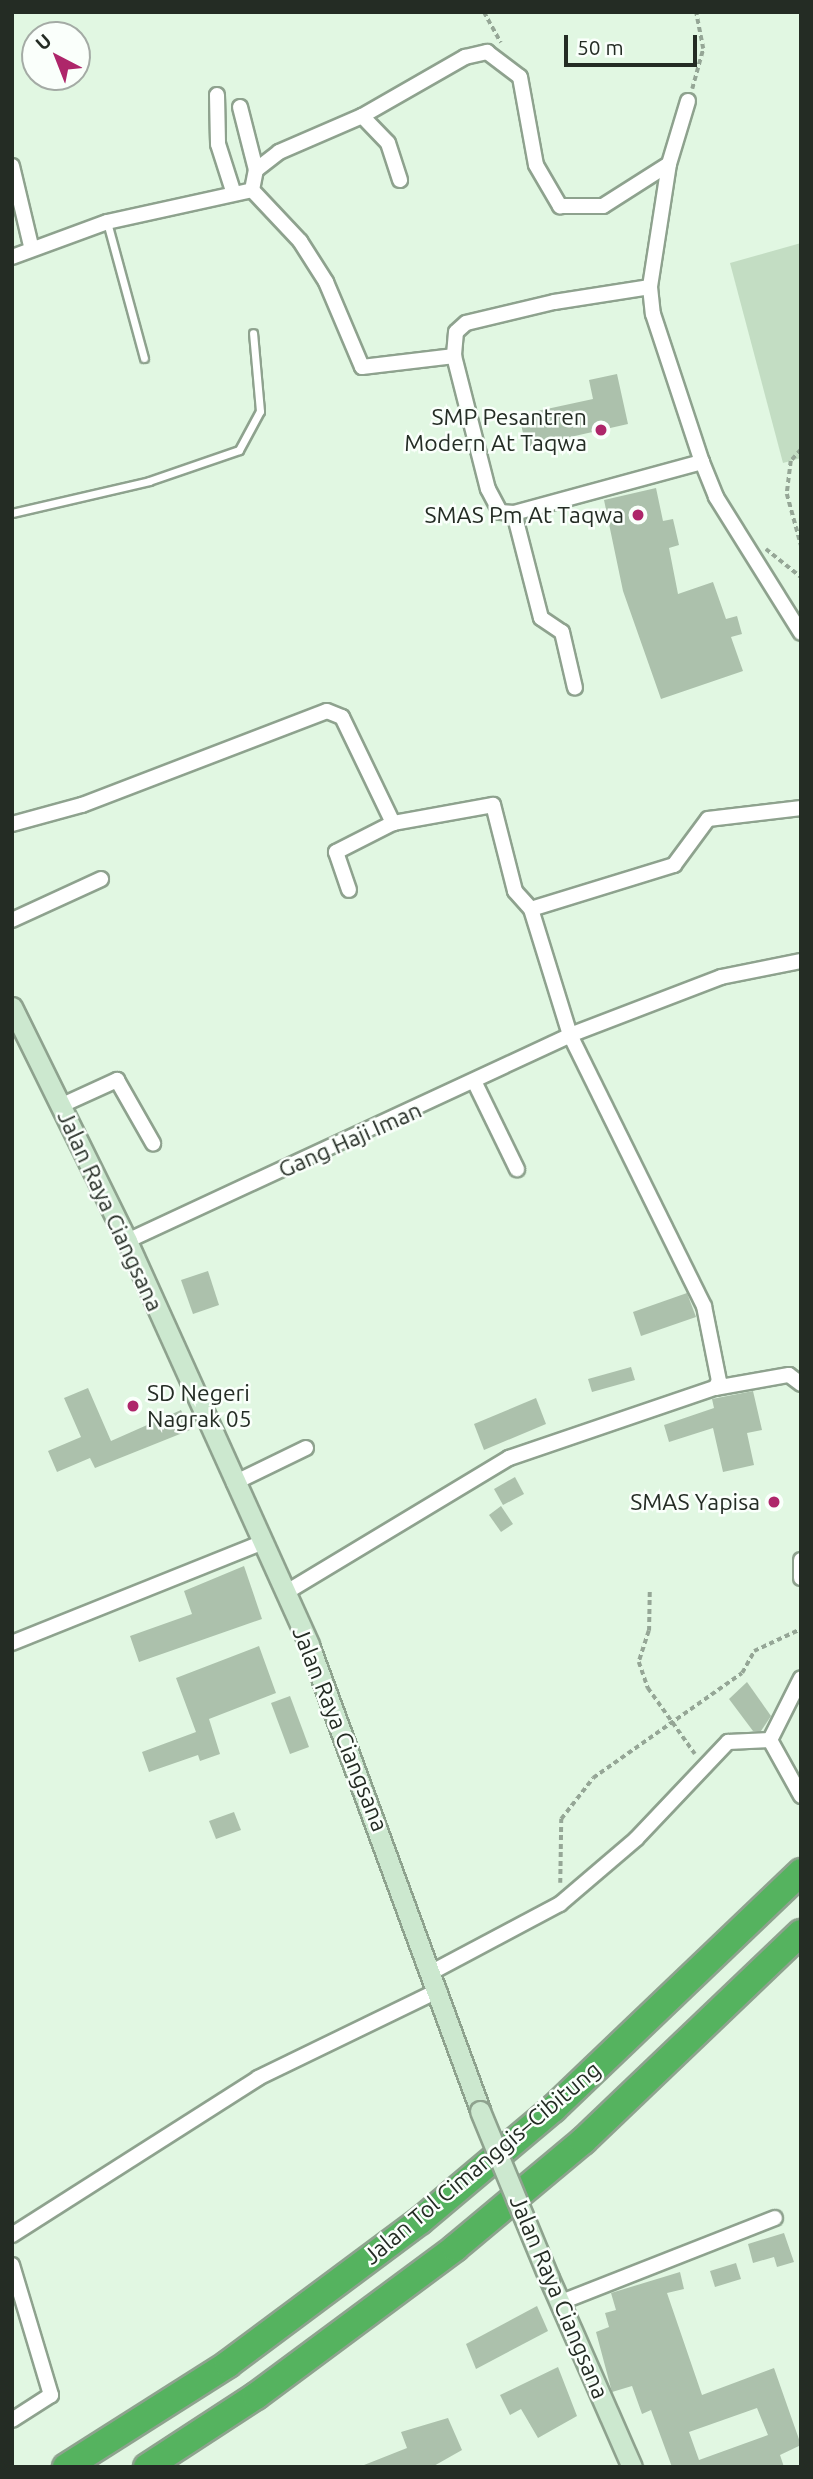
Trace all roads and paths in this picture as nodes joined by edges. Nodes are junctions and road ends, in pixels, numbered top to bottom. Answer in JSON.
{"nodes":[{"id":1,"x":484,"y":12,"type":"edge"},
{"id":2,"x":696,"y":12,"type":"edge"},
{"id":3,"x":500,"y":59,"type":"junction"},
{"id":4,"x":217,"y":95,"type":"dead end"},
{"id":5,"x":688,"y":101,"type":"joint"},
{"id":6,"x":240,"y":107,"type":"dead end"},
{"id":7,"x":362,"y":116,"type":"junction"},
{"id":8,"x":669,"y":163,"type":"junction"},
{"id":9,"x":12,"y":166,"type":"edge"},
{"id":10,"x":256,"y":170,"type":"junction"},
{"id":11,"x":400,"y":180,"type":"dead end"},
{"id":12,"x":252,"y":190,"type":"junction"},
{"id":13,"x":233,"y":191,"type":"junction"},
{"id":14,"x":107,"y":222,"type":"junction"},
{"id":15,"x":32,"y":246,"type":"junction"},
{"id":16,"x":12,"y":257,"type":"edge"},
{"id":17,"x":650,"y":288,"type":"junction"},
{"id":18,"x":253,"y":333,"type":"dead end"},
{"id":19,"x":454,"y":356,"type":"junction"},
{"id":20,"x":144,"y":358,"type":"dead end"},
{"id":21,"x":801,"y":450,"type":"edge"},
{"id":22,"x":702,"y":461,"type":"junction"},
{"id":23,"x":12,"y":513,"type":"edge"},
{"id":24,"x":514,"y":513,"type":"junction"},
{"id":25,"x":801,"y":545,"type":"edge"},
{"id":26,"x":801,"y":633,"type":"edge"},
{"id":27,"x":575,"y":688,"type":"dead end"},
{"id":28,"x":801,"y":808,"type":"edge"},
{"id":29,"x":393,"y":823,"type":"junction"},
{"id":30,"x":12,"y":824,"type":"edge"},
{"id":31,"x":101,"y":879,"type":"dead end"},
{"id":32,"x":349,"y":890,"type":"dead end"},
{"id":33,"x":531,"y":909,"type":"junction"},
{"id":34,"x":12,"y":920,"type":"edge"},
{"id":35,"x":801,"y":961,"type":"edge"},
{"id":36,"x":12,"y":1007,"type":"edge"},
{"id":37,"x":16,"y":1028,"type":"edge"},
{"id":38,"x":570,"y":1035,"type":"junction"},
{"id":39,"x":475,"y":1083,"type":"junction"},
{"id":40,"x":60,"y":1107,"type":"junction"},
{"id":41,"x":153,"y":1143,"type":"dead end"},
{"id":42,"x":517,"y":1169,"type":"dead end"},
{"id":43,"x":127,"y":1241,"type":"junction"},
{"id":44,"x":801,"y":1384,"type":"edge"},
{"id":45,"x":715,"y":1388,"type":"junction"},
{"id":46,"x":306,"y":1448,"type":"dead end"},
{"id":47,"x":234,"y":1483,"type":"junction"},
{"id":48,"x":261,"y":1543,"type":"junction"},
{"id":49,"x":801,"y":1560,"type":"edge"},
{"id":50,"x":801,"y":1578,"type":"edge"},
{"id":51,"x":650,"y":1592,"type":"dead end"},
{"id":52,"x":285,"y":1593,"type":"junction"},
{"id":53,"x":801,"y":1629,"type":"edge"},
{"id":54,"x":12,"y":1643,"type":"edge"},
{"id":55,"x":801,"y":1678,"type":"edge"},
{"id":56,"x":673,"y":1723,"type":"junction"},
{"id":57,"x":770,"y":1740,"type":"junction"},
{"id":58,"x":702,"y":1765,"type":"junction"},
{"id":59,"x":801,"y":1796,"type":"edge"},
{"id":60,"x":799,"y":1873,"type":"edge"},
{"id":61,"x":559,"y":1904,"type":"junction"},
{"id":62,"x":801,"y":1933,"type":"edge"},
{"id":63,"x":435,"y":1981,"type":"junction"},
{"id":64,"x":775,"y":2218,"type":"dead end"},
{"id":65,"x":12,"y":2235,"type":"edge"},
{"id":66,"x":12,"y":2265,"type":"edge"},
{"id":67,"x":559,"y":2303,"type":"junction"},
{"id":68,"x":12,"y":2420,"type":"edge"},
{"id":69,"x":66,"y":2467,"type":"edge"},
{"id":70,"x":147,"y":2467,"type":"edge"},
{"id":71,"x":632,"y":2467,"type":"edge"}],
"edges":[{"from":1,"to":3,"type":"path"},
{"from":2,"to":5,"type":"path"},
{"from":3,"to":7,"type":"street"},
{"from":3,"to":8,"type":"street"},
{"from":4,"to":13,"type":"street"},
{"from":5,"to":8,"type":"street"},
{"from":6,"to":10,"type":"street"},
{"from":7,"to":10,"type":"street"},
{"from":7,"to":11,"type":"street"},
{"from":8,"to":17,"type":"street"},
{"from":9,"to":15,"type":"street"},
{"from":10,"to":12,"type":"street"},
{"from":12,"to":13,"type":"street"},
{"from":12,"to":19,"type":"street"},
{"from":13,"to":14,"type":"street"},
{"from":14,"to":15,"type":"street"},
{"from":14,"to":20,"type":"lane"},
{"from":15,"to":16,"type":"street"},
{"from":17,"to":19,"type":"street"},
{"from":17,"to":22,"type":"street"},
{"from":18,"to":23,"type":"lane"},
{"from":19,"to":24,"type":"street"},
{"from":21,"to":25,"type":"path"},
{"from":22,"to":24,"type":"street"},
{"from":22,"to":26,"type":"street"},
{"from":24,"to":27,"type":"street"},
{"from":28,"to":33,"type":"street"},
{"from":29,"to":30,"type":"street"},
{"from":29,"to":32,"type":"street"},
{"from":29,"to":33,"type":"street"},
{"from":31,"to":34,"type":"street"},
{"from":33,"to":38,"type":"street"},
{"from":35,"to":38,"type":"street","name":"Gang Haji Iman"},
{"from":36,"to":37,"type":"main road","name":"Jalan Raya Ciangsana"},
{"from":37,"to":40,"type":"main road","name":"Jalan Raya Ciangsana"},
{"from":38,"to":39,"type":"street","name":"Gang Haji Iman"},
{"from":38,"to":45,"type":"street"},
{"from":39,"to":42,"type":"street"},
{"from":39,"to":43,"type":"street","name":"Gang Haji Iman"},
{"from":40,"to":41,"type":"street"},
{"from":40,"to":43,"type":"main road","name":"Jalan Raya Ciangsana"},
{"from":43,"to":47,"type":"main road","name":"Jalan Raya Ciangsana"},
{"from":44,"to":45,"type":"street"},
{"from":45,"to":52,"type":"street"},
{"from":46,"to":47,"type":"street"},
{"from":47,"to":48,"type":"main road","name":"Jalan Raya Ciangsana"},
{"from":48,"to":52,"type":"main road","name":"Jalan Raya Ciangsana"},
{"from":48,"to":54,"type":"street"},
{"from":49,"to":50,"type":"street"},
{"from":51,"to":56,"type":"path"},
{"from":52,"to":63,"type":"main road","name":"Jalan Raya Ciangsana"},
{"from":53,"to":56,"type":"path"},
{"from":55,"to":57,"type":"street"},
{"from":56,"to":58,"type":"path"},
{"from":56,"to":61,"type":"path"},
{"from":57,"to":58,"type":"street"},
{"from":57,"to":59,"type":"street"},
{"from":58,"to":61,"type":"street"},
{"from":60,"to":69,"type":"highway","name":"Jalan Tol Cimanggis–Cibitung"},
{"from":61,"to":63,"type":"street"},
{"from":62,"to":70,"type":"highway","name":"Jalan Tol Cimanggis–Cibitung"},
{"from":63,"to":65,"type":"street"},
{"from":63,"to":67,"type":"main road","name":"Jalan Raya Ciangsana","bridge":true},
{"from":64,"to":67,"type":"street"},
{"from":66,"to":68,"type":"street"},
{"from":67,"to":71,"type":"main road","name":"Jalan Raya Ciangsana"}]}
